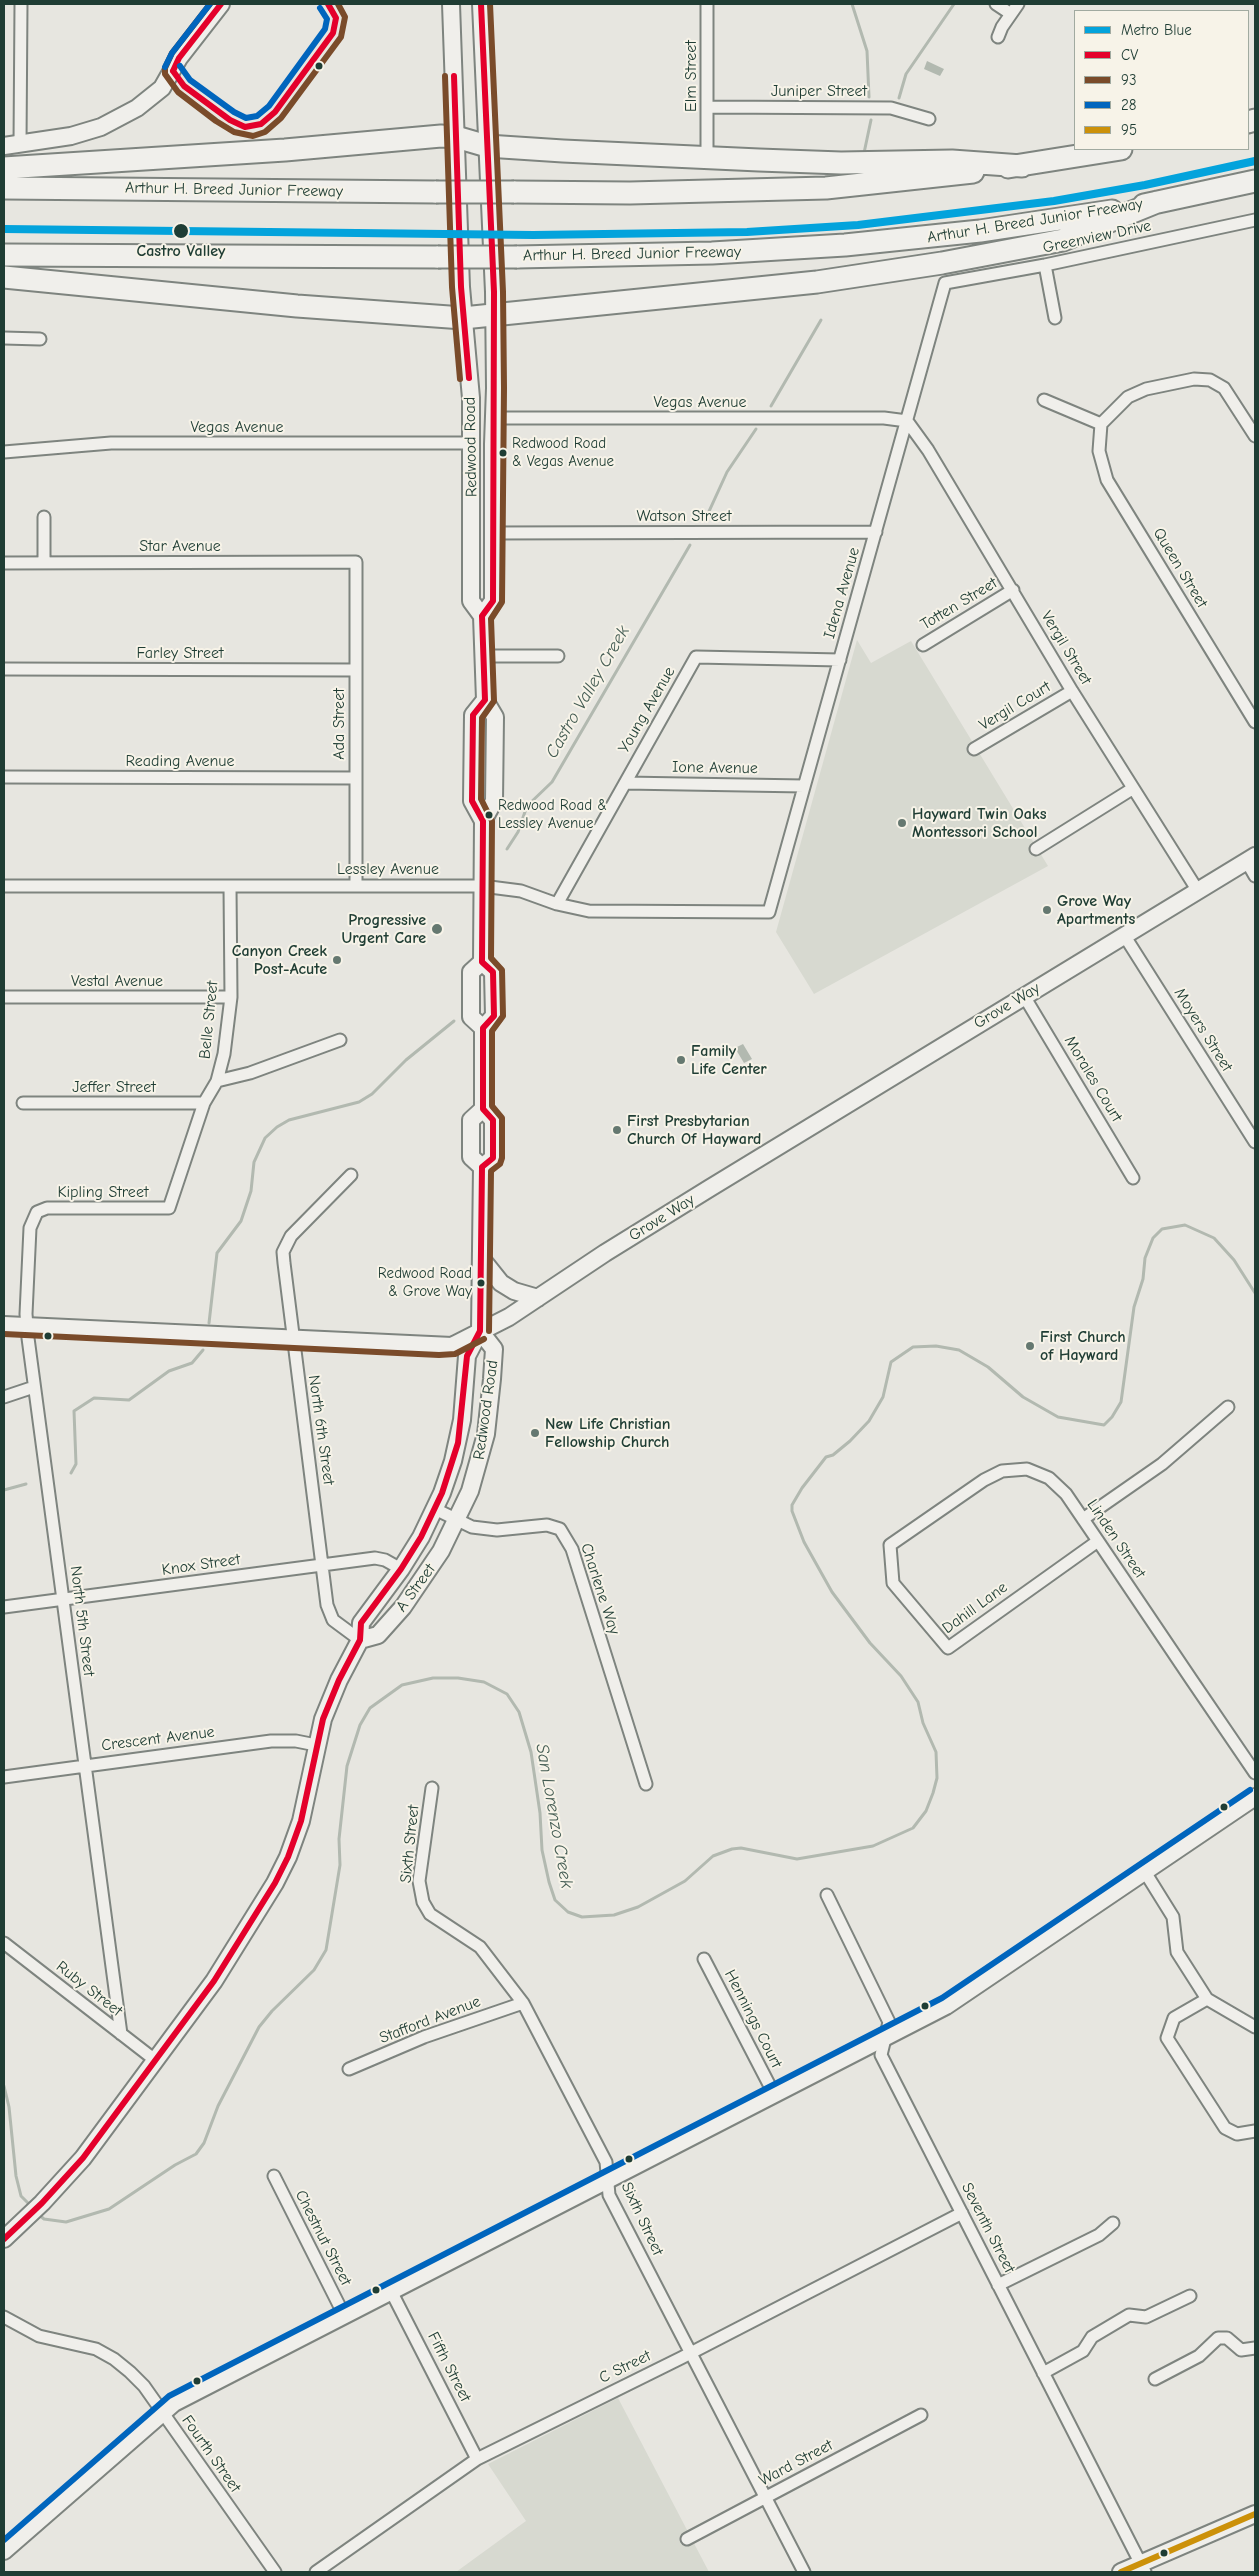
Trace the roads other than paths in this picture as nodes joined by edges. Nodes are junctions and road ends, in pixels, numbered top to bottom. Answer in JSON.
{"nodes":[{"id":1,"x":21,"y":4,"type":"edge"},
{"id":2,"x":221,"y":4,"type":"edge"},
{"id":3,"x":451,"y":4,"type":"edge"},
{"id":4,"x":481,"y":4,"type":"edge"},
{"id":5,"x":707,"y":4,"type":"edge"},
{"id":6,"x":996,"y":4,"type":"edge"},
{"id":7,"x":1018,"y":4,"type":"edge"},
{"id":8,"x":1011,"y":14,"type":"junction"},
{"id":9,"x":998,"y":37,"type":"dead end"},
{"id":10,"x":708,"y":106,"type":"junction"},
{"id":11,"x":929,"y":119,"type":"dead end"},
{"id":12,"x":456,"y":137,"type":"junction"},
{"id":13,"x":20,"y":144,"type":"junction"},
{"id":14,"x":4,"y":146,"type":"edge"},
{"id":15,"x":487,"y":146,"type":"junction"},
{"id":16,"x":707,"y":148,"type":"dead end"},
{"id":17,"x":1116,"y":150,"type":"edge"},
{"id":18,"x":1022,"y":166,"type":"junction"},
{"id":19,"x":4,"y":168,"type":"edge"},
{"id":20,"x":1255,"y":181,"type":"edge"},
{"id":21,"x":4,"y":188,"type":"edge"},
{"id":22,"x":1157,"y":202,"type":"junction"},
{"id":23,"x":1255,"y":220,"type":"edge"},
{"id":24,"x":4,"y":255,"type":"edge"},
{"id":25,"x":1045,"y":265,"type":"junction"},
{"id":26,"x":4,"y":277,"type":"edge"},
{"id":27,"x":946,"y":283,"type":"joint"},
{"id":28,"x":494,"y":316,"type":"junction"},
{"id":29,"x":463,"y":318,"type":"junction"},
{"id":30,"x":1055,"y":318,"type":"dead end"},
{"id":31,"x":4,"y":338,"type":"edge"},
{"id":32,"x":40,"y":339,"type":"dead end"},
{"id":33,"x":1044,"y":400,"type":"dead end"},
{"id":34,"x":494,"y":418,"type":"junction"},
{"id":35,"x":906,"y":421,"type":"junction"},
{"id":36,"x":1101,"y":424,"type":"junction"},
{"id":37,"x":1255,"y":436,"type":"edge"},
{"id":38,"x":471,"y":443,"type":"junction"},
{"id":39,"x":4,"y":452,"type":"edge"},
{"id":40,"x":44,"y":517,"type":"dead end"},
{"id":41,"x":876,"y":532,"type":"junction"},
{"id":42,"x":493,"y":533,"type":"junction"},
{"id":43,"x":356,"y":562,"type":"joint"},
{"id":44,"x":4,"y":563,"type":"edge"},
{"id":45,"x":44,"y":563,"type":"junction"},
{"id":46,"x":1013,"y":590,"type":"junction"},
{"id":47,"x":482,"y":616,"type":"junction"},
{"id":48,"x":923,"y":645,"type":"dead end"},
{"id":49,"x":484,"y":656,"type":"junction"},
{"id":50,"x":558,"y":656,"type":"dead end"},
{"id":51,"x":840,"y":660,"type":"junction"},
{"id":52,"x":4,"y":669,"type":"edge"},
{"id":53,"x":356,"y":670,"type":"junction"},
{"id":54,"x":1072,"y":691,"type":"junction"},
{"id":55,"x":485,"y":700,"type":"junction"},
{"id":56,"x":1255,"y":722,"type":"edge"},
{"id":57,"x":974,"y":749,"type":"dead end"},
{"id":58,"x":4,"y":777,"type":"edge"},
{"id":59,"x":356,"y":778,"type":"junction"},
{"id":60,"x":625,"y":783,"type":"junction"},
{"id":61,"x":804,"y":786,"type":"junction"},
{"id":62,"x":1132,"y":789,"type":"junction"},
{"id":63,"x":483,"y":821,"type":"junction"},
{"id":64,"x":1036,"y":849,"type":"dead end"},
{"id":65,"x":1251,"y":859,"type":"edge"},
{"id":66,"x":1255,"y":876,"type":"edge"},
{"id":67,"x":4,"y":886,"type":"edge"},
{"id":68,"x":356,"y":886,"type":"junction"},
{"id":69,"x":482,"y":886,"type":"junction"},
{"id":70,"x":230,"y":887,"type":"junction"},
{"id":71,"x":1198,"y":891,"type":"junction"},
{"id":72,"x":557,"y":904,"type":"junction"},
{"id":73,"x":769,"y":912,"type":"joint"},
{"id":74,"x":1124,"y":935,"type":"junction"},
{"id":75,"x":482,"y":962,"type":"junction"},
{"id":76,"x":1024,"y":996,"type":"junction"},
{"id":77,"x":4,"y":997,"type":"edge"},
{"id":78,"x":230,"y":997,"type":"junction"},
{"id":79,"x":483,"y":1028,"type":"junction"},
{"id":80,"x":340,"y":1040,"type":"dead end"},
{"id":81,"x":217,"y":1081,"type":"junction"},
{"id":82,"x":23,"y":1103,"type":"dead end"},
{"id":83,"x":204,"y":1103,"type":"junction"},
{"id":84,"x":483,"y":1109,"type":"junction"},
{"id":85,"x":1255,"y":1142,"type":"edge"},
{"id":86,"x":482,"y":1167,"type":"junction"},
{"id":87,"x":350,"y":1175,"type":"dead end"},
{"id":88,"x":1134,"y":1178,"type":"dead end"},
{"id":89,"x":169,"y":1208,"type":"joint"},
{"id":90,"x":37,"y":1212,"type":"joint"},
{"id":91,"x":481,"y":1258,"type":"junction"},
{"id":92,"x":538,"y":1298,"type":"junction"},
{"id":93,"x":4,"y":1325,"type":"edge"},
{"id":94,"x":27,"y":1326,"type":"junction"},
{"id":95,"x":480,"y":1331,"type":"junction"},
{"id":96,"x":293,"y":1339,"type":"junction"},
{"id":97,"x":34,"y":1387,"type":"junction"},
{"id":98,"x":4,"y":1396,"type":"edge"},
{"id":99,"x":1228,"y":1407,"type":"dead end"},
{"id":100,"x":435,"y":1509,"type":"junction"},
{"id":101,"x":1083,"y":1519,"type":"junction"},
{"id":102,"x":458,"y":1520,"type":"junction"},
{"id":103,"x":1098,"y":1541,"type":"junction"},
{"id":104,"x":890,"y":1545,"type":"joint"},
{"id":105,"x":322,"y":1565,"type":"junction"},
{"id":106,"x":401,"y":1569,"type":"junction"},
{"id":107,"x":62,"y":1600,"type":"junction"},
{"id":108,"x":4,"y":1607,"type":"edge"},
{"id":109,"x":360,"y":1640,"type":"junction"},
{"id":110,"x":316,"y":1745,"type":"junction"},
{"id":111,"x":84,"y":1765,"type":"junction"},
{"id":112,"x":1255,"y":1772,"type":"edge"},
{"id":113,"x":4,"y":1777,"type":"edge"},
{"id":114,"x":646,"y":1784,"type":"dead end"},
{"id":115,"x":432,"y":1788,"type":"dead end"},
{"id":116,"x":1254,"y":1802,"type":"edge"},
{"id":117,"x":1145,"y":1872,"type":"junction"},
{"id":118,"x":826,"y":1895,"type":"dead end"},
{"id":119,"x":4,"y":1943,"type":"edge"},
{"id":120,"x":704,"y":1959,"type":"dead end"},
{"id":121,"x":1207,"y":1999,"type":"junction"},
{"id":122,"x":523,"y":2003,"type":"junction"},
{"id":123,"x":1255,"y":2027,"type":"edge"},
{"id":124,"x":121,"y":2034,"type":"junction"},
{"id":125,"x":885,"y":2037,"type":"junction"},
{"id":126,"x":155,"y":2060,"type":"junction"},
{"id":127,"x":350,"y":2069,"type":"dead end"},
{"id":128,"x":774,"y":2094,"type":"junction"},
{"id":129,"x":1255,"y":2131,"type":"edge"},
{"id":130,"x":274,"y":2176,"type":"dead end"},
{"id":131,"x":607,"y":2180,"type":"junction"},
{"id":132,"x":962,"y":2213,"type":"junction"},
{"id":133,"x":1113,"y":2222,"type":"dead end"},
{"id":134,"x":8,"y":2235,"type":"edge"},
{"id":135,"x":998,"y":2285,"type":"junction"},
{"id":136,"x":391,"y":2291,"type":"junction"},
{"id":137,"x":1190,"y":2296,"type":"dead end"},
{"id":138,"x":344,"y":2314,"type":"junction"},
{"id":139,"x":4,"y":2317,"type":"edge"},
{"id":140,"x":1255,"y":2348,"type":"edge"},
{"id":141,"x":690,"y":2352,"type":"junction"},
{"id":142,"x":1043,"y":2373,"type":"junction"},
{"id":143,"x":1155,"y":2379,"type":"dead end"},
{"id":144,"x":162,"y":2413,"type":"junction"},
{"id":145,"x":921,"y":2415,"type":"dead end"},
{"id":146,"x":477,"y":2459,"type":"junction"},
{"id":147,"x":766,"y":2497,"type":"junction"},
{"id":148,"x":1255,"y":2514,"type":"edge"},
{"id":149,"x":687,"y":2539,"type":"dead end"},
{"id":150,"x":4,"y":2550,"type":"edge"},
{"id":151,"x":1143,"y":2568,"type":"edge"},
{"id":152,"x":275,"y":2572,"type":"edge"},
{"id":153,"x":316,"y":2572,"type":"edge"},
{"id":154,"x":804,"y":2572,"type":"edge"},
{"id":155,"x":1121,"y":2572,"type":"edge"}],
"edges":[{"from":1,"to":13,"type":"street"},
{"from":2,"to":13,"type":"main road"},
{"from":3,"to":12,"type":"main road","name":"Redwood Road"},
{"from":4,"to":15,"type":"main road","name":"Redwood Road"},
{"from":5,"to":10,"type":"street","name":"Elm Street"},
{"from":6,"to":8,"type":"street"},
{"from":7,"to":8,"type":"street"},
{"from":8,"to":9,"type":"street"},
{"from":10,"to":11,"type":"street","name":"Juniper Street"},
{"from":10,"to":16,"type":"street","name":"Elm Street"},
{"from":12,"to":15,"type":"highway"},
{"from":12,"to":19,"type":"highway"},
{"from":12,"to":29,"type":"main road","name":"Redwood Road"},
{"from":13,"to":14,"type":"main road"},
{"from":15,"to":18,"type":"highway"},
{"from":15,"to":28,"type":"main road","name":"Redwood Road"},
{"from":17,"to":18,"type":"highway","name":"Arthur H. Breed Junior Freeway"},
{"from":18,"to":21,"type":"highway","name":"Arthur H. Breed Junior Freeway","bridge":true},
{"from":20,"to":22,"type":"highway","name":"Arthur H. Breed Junior Freeway"},
{"from":22,"to":24,"type":"highway","name":"Arthur H. Breed Junior Freeway","bridge":true},
{"from":22,"to":28,"type":"highway"},
{"from":23,"to":25,"type":"street","name":"Greenview Drive"},
{"from":25,"to":27,"type":"street","name":"Greenview Drive"},
{"from":25,"to":30,"type":"street"},
{"from":26,"to":29,"type":"highway"},
{"from":27,"to":35,"type":"street","name":"Idena Avenue"},
{"from":28,"to":29,"type":"highway"},
{"from":28,"to":34,"type":"main road","name":"Redwood Road"},
{"from":29,"to":38,"type":"main road","name":"Redwood Road"},
{"from":31,"to":32,"type":"street"},
{"from":33,"to":36,"type":"street"},
{"from":34,"to":35,"type":"street","name":"Vegas Avenue"},
{"from":34,"to":42,"type":"main road","name":"Redwood Road"},
{"from":35,"to":41,"type":"street","name":"Idena Avenue"},
{"from":35,"to":46,"type":"street","name":"Vergil Street"},
{"from":36,"to":37,"type":"street"},
{"from":36,"to":56,"type":"street","name":"Queen Street"},
{"from":38,"to":39,"type":"street","name":"Vegas Avenue"},
{"from":38,"to":47,"type":"main road","name":"Redwood Road"},
{"from":40,"to":45,"type":"street"},
{"from":41,"to":42,"type":"street","name":"Watson Street"},
{"from":41,"to":51,"type":"street","name":"Idena Avenue"},
{"from":42,"to":47,"type":"main road","name":"Redwood Road"},
{"from":43,"to":45,"type":"street","name":"Star Avenue"},
{"from":43,"to":53,"type":"street","name":"Ada Street"},
{"from":44,"to":45,"type":"street","name":"Star Avenue"},
{"from":46,"to":48,"type":"street","name":"Totten Street"},
{"from":46,"to":54,"type":"street","name":"Vergil Street"},
{"from":47,"to":49,"type":"main road","name":"Redwood Road"},
{"from":49,"to":50,"type":"street"},
{"from":49,"to":55,"type":"main road","name":"Redwood Road"},
{"from":51,"to":60,"type":"street","name":"Young Avenue"},
{"from":51,"to":61,"type":"street","name":"Idena Avenue"},
{"from":52,"to":53,"type":"street","name":"Farley Street"},
{"from":53,"to":59,"type":"street","name":"Ada Street"},
{"from":54,"to":57,"type":"street","name":"Vergil Court"},
{"from":54,"to":62,"type":"street","name":"Vergil Street"},
{"from":55,"to":63,"type":"main road","name":"Redwood Road"},
{"from":55,"to":63,"type":"main road","name":"Redwood Road"},
{"from":58,"to":59,"type":"street","name":"Reading Avenue"},
{"from":59,"to":68,"type":"street","name":"Ada Street"},
{"from":60,"to":61,"type":"street","name":"Ione Avenue"},
{"from":60,"to":72,"type":"street","name":"Young Avenue"},
{"from":61,"to":73,"type":"street","name":"Idena Avenue"},
{"from":62,"to":64,"type":"street"},
{"from":62,"to":71,"type":"street","name":"Vergil Street"},
{"from":63,"to":69,"type":"main road","name":"Redwood Road"},
{"from":65,"to":66,"type":"street"},
{"from":65,"to":71,"type":"main road","name":"Grove Way"},
{"from":67,"to":70,"type":"street","name":"Lessley Avenue"},
{"from":68,"to":69,"type":"street","name":"Lessley Avenue"},
{"from":68,"to":70,"type":"street","name":"Lessley Avenue"},
{"from":69,"to":72,"type":"street","name":"Lessley Avenue"},
{"from":69,"to":75,"type":"main road","name":"Redwood Road"},
{"from":70,"to":78,"type":"street","name":"Belle Street"},
{"from":71,"to":74,"type":"main road","name":"Grove Way"},
{"from":72,"to":73,"type":"street","name":"Lessley Avenue"},
{"from":74,"to":76,"type":"main road","name":"Grove Way"},
{"from":74,"to":85,"type":"street","name":"Moyers Street"},
{"from":75,"to":79,"type":"main road","name":"Redwood Road"},
{"from":75,"to":79,"type":"main road","name":"Redwood Road"},
{"from":76,"to":88,"type":"street","name":"Morales Court"},
{"from":76,"to":92,"type":"main road","name":"Grove Way"},
{"from":77,"to":78,"type":"street","name":"Vestal Avenue"},
{"from":78,"to":81,"type":"street","name":"Belle Street"},
{"from":79,"to":84,"type":"main road","name":"Redwood Road"},
{"from":80,"to":81,"type":"street"},
{"from":81,"to":83,"type":"street","name":"Belle Street"},
{"from":82,"to":83,"type":"street","name":"Jeffer Street"},
{"from":83,"to":89,"type":"street","name":"Belle Street"},
{"from":84,"to":86,"type":"main road","name":"Redwood Road"},
{"from":84,"to":86,"type":"main road","name":"Redwood Road"},
{"from":86,"to":91,"type":"main road","name":"Redwood Road"},
{"from":87,"to":96,"type":"street","name":"North 6th Street"},
{"from":89,"to":90,"type":"street","name":"Kipling Street"},
{"from":90,"to":94,"type":"street","name":"North 5th Street"},
{"from":91,"to":92,"type":"main road"},
{"from":91,"to":95,"type":"main road","name":"Redwood Road"},
{"from":92,"to":95,"type":"main road","name":"Grove Way"},
{"from":93,"to":94,"type":"main road","name":"Grove Way"},
{"from":94,"to":96,"type":"main road","name":"Grove Way"},
{"from":94,"to":97,"type":"street","name":"North 5th Street"},
{"from":95,"to":96,"type":"main road","name":"Grove Way"},
{"from":95,"to":100,"type":"main road","name":"Redwood Road"},
{"from":95,"to":102,"type":"main road","name":"Redwood Road"},
{"from":96,"to":105,"type":"street","name":"North 6th Street"},
{"from":97,"to":98,"type":"street"},
{"from":97,"to":107,"type":"street","name":"North 5th Street"},
{"from":99,"to":101,"type":"street"},
{"from":100,"to":102,"type":"street","name":"Charlene Way"},
{"from":100,"to":106,"type":"main road","name":"A Street"},
{"from":101,"to":103,"type":"street","name":"Linden Street"},
{"from":101,"to":104,"type":"street","name":"Linden Street"},
{"from":102,"to":109,"type":"main road","name":"A Street"},
{"from":102,"to":114,"type":"street","name":"Charlene Way"},
{"from":103,"to":104,"type":"street","name":"Dahill Lane"},
{"from":103,"to":112,"type":"street","name":"Linden Street"},
{"from":105,"to":106,"type":"street","name":"Knox Street"},
{"from":105,"to":107,"type":"street","name":"Knox Street"},
{"from":105,"to":109,"type":"street","name":"North 6th Street"},
{"from":106,"to":109,"type":"main road","name":"A Street"},
{"from":107,"to":108,"type":"street","name":"Knox Street"},
{"from":107,"to":111,"type":"street","name":"North 5th Street"},
{"from":109,"to":110,"type":"main road","name":"A Street"},
{"from":110,"to":111,"type":"street","name":"Crescent Avenue"},
{"from":110,"to":126,"type":"main road","name":"A Street"},
{"from":111,"to":113,"type":"street","name":"Crescent Avenue"},
{"from":111,"to":124,"type":"street","name":"North 5th Street"},
{"from":115,"to":122,"type":"street","name":"Sixth Street"},
{"from":116,"to":117,"type":"main road"},
{"from":117,"to":121,"type":"street"},
{"from":117,"to":125,"type":"main road"},
{"from":118,"to":125,"type":"street","name":"Seventh Street"},
{"from":119,"to":124,"type":"street","name":"Ruby Street"},
{"from":120,"to":128,"type":"street","name":"Hennings Court"},
{"from":121,"to":123,"type":"street"},
{"from":121,"to":129,"type":"street"},
{"from":122,"to":127,"type":"street","name":"Stafford Avenue"},
{"from":122,"to":131,"type":"street","name":"Sixth Street"},
{"from":124,"to":126,"type":"street","name":"Ruby Street"},
{"from":125,"to":128,"type":"main road"},
{"from":125,"to":132,"type":"street","name":"Seventh Street"},
{"from":126,"to":134,"type":"main road","name":"A Street"},
{"from":128,"to":131,"type":"main road"},
{"from":130,"to":138,"type":"street","name":"Chestnut Street"},
{"from":131,"to":136,"type":"main road"},
{"from":131,"to":141,"type":"street","name":"Sixth Street"},
{"from":132,"to":135,"type":"street","name":"Seventh Street"},
{"from":132,"to":141,"type":"street","name":"C Street"},
{"from":133,"to":135,"type":"street"},
{"from":135,"to":142,"type":"street","name":"Seventh Street"},
{"from":136,"to":138,"type":"main road"},
{"from":136,"to":146,"type":"street","name":"Fifth Street"},
{"from":137,"to":142,"type":"street"},
{"from":138,"to":144,"type":"main road"},
{"from":139,"to":144,"type":"street","name":"Fourth Street"},
{"from":140,"to":143,"type":"street"},
{"from":141,"to":146,"type":"street","name":"C Street"},
{"from":141,"to":147,"type":"street","name":"Sixth Street"},
{"from":142,"to":151,"type":"street","name":"Seventh Street"},
{"from":144,"to":150,"type":"main road"},
{"from":144,"to":152,"type":"street","name":"Fourth Street"},
{"from":145,"to":147,"type":"street","name":"Ward Street"},
{"from":146,"to":153,"type":"street","name":"C Street"},
{"from":147,"to":149,"type":"street","name":"Ward Street"},
{"from":147,"to":154,"type":"street","name":"Sixth Street"},
{"from":148,"to":151,"type":"main road"},
{"from":151,"to":155,"type":"main road"}]}
